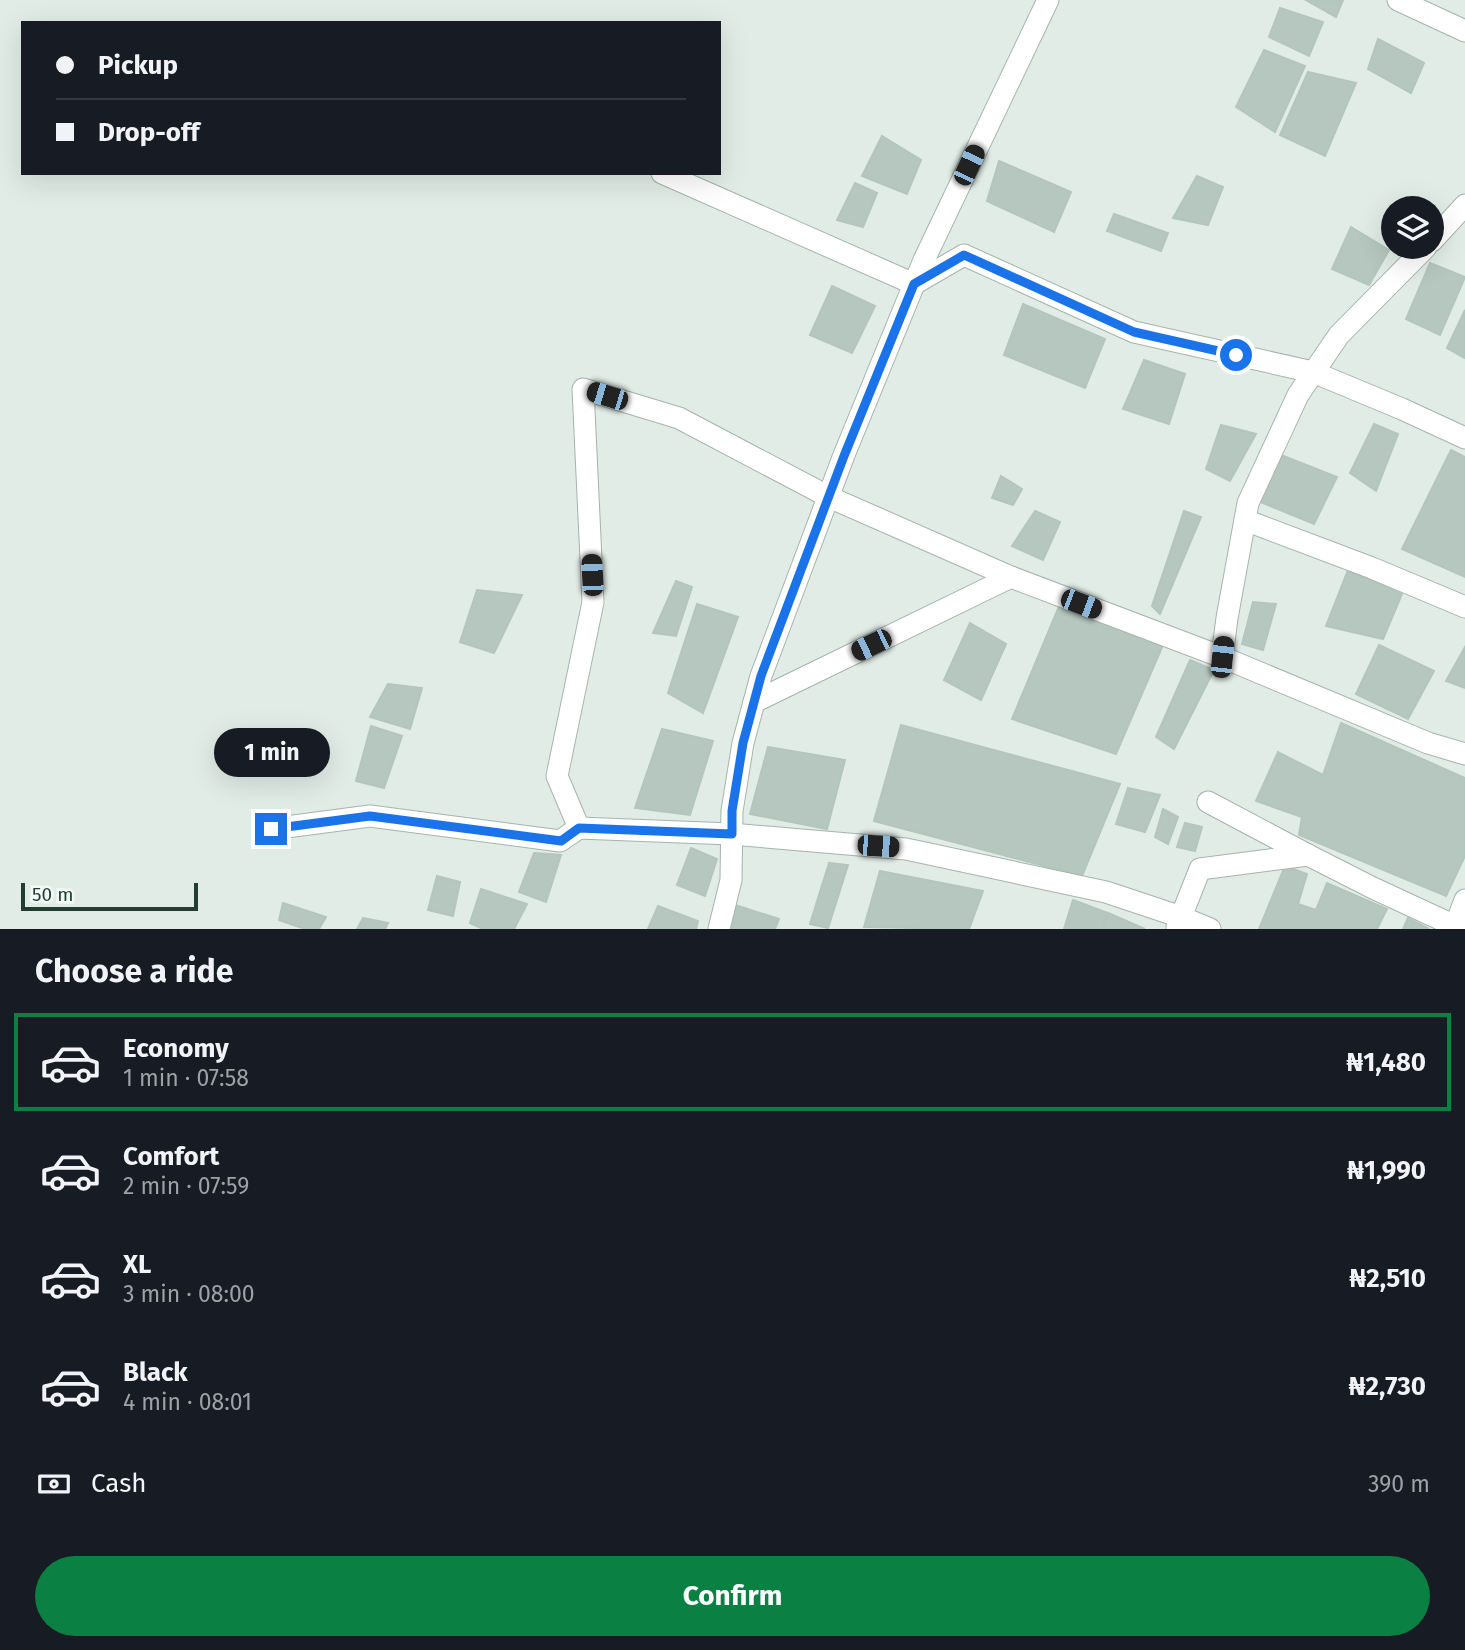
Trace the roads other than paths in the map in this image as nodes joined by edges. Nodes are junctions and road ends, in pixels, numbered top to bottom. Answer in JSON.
{"nodes":[{"id":1,"x":1048,"y":0,"type":"edge"},
{"id":2,"x":1398,"y":0,"type":"edge"},
{"id":3,"x":1465,"y":31,"type":"edge"},
{"id":4,"x":667,"y":175,"type":"edge"},
{"id":5,"x":1462,"y":214,"type":"edge"},
{"id":6,"x":1444,"y":230,"type":"edge"},
{"id":7,"x":1414,"y":259,"type":"edge"},
{"id":8,"x":914,"y":284,"type":"junction"},
{"id":9,"x":1314,"y":372,"type":"junction"},
{"id":10,"x":1465,"y":438,"type":"edge"},
{"id":11,"x":829,"y":497,"type":"junction"},
{"id":12,"x":1245,"y":520,"type":"junction"},
{"id":13,"x":1011,"y":577,"type":"junction"},
{"id":14,"x":1465,"y":607,"type":"edge"},
{"id":15,"x":1222,"y":657,"type":"junction"},
{"id":16,"x":754,"y":702,"type":"junction"},
{"id":17,"x":1465,"y":754,"type":"edge"},
{"id":18,"x":1208,"y":802,"type":"dead end"},
{"id":19,"x":579,"y":828,"type":"junction"},
{"id":20,"x":271,"y":829,"type":"dead end"},
{"id":21,"x":732,"y":834,"type":"junction"},
{"id":22,"x":1308,"y":855,"type":"junction"},
{"id":23,"x":1465,"y":900,"type":"edge"},
{"id":24,"x":1178,"y":923,"type":"edge"},
{"id":25,"x":1455,"y":927,"type":"edge"},
{"id":26,"x":719,"y":929,"type":"edge"},
{"id":27,"x":1210,"y":929,"type":"edge"}],
"edges":[{"from":1,"to":8,"type":"street"},
{"from":2,"to":3,"type":"street"},
{"from":4,"to":8,"type":"street"},
{"from":5,"to":6,"type":"street"},
{"from":7,"to":9,"type":"street"},
{"from":8,"to":9,"type":"street"},
{"from":8,"to":11,"type":"street"},
{"from":9,"to":10,"type":"street"},
{"from":9,"to":12,"type":"street"},
{"from":11,"to":13,"type":"street"},
{"from":11,"to":16,"type":"street"},
{"from":11,"to":19,"type":"street"},
{"from":12,"to":14,"type":"street"},
{"from":12,"to":15,"type":"street"},
{"from":13,"to":15,"type":"street"},
{"from":13,"to":16,"type":"street"},
{"from":15,"to":17,"type":"street"},
{"from":16,"to":21,"type":"street"},
{"from":18,"to":22,"type":"street"},
{"from":19,"to":20,"type":"street"},
{"from":19,"to":21,"type":"street"},
{"from":21,"to":24,"type":"street"},
{"from":21,"to":26,"type":"street"},
{"from":22,"to":24,"type":"street"},
{"from":22,"to":25,"type":"street"},
{"from":23,"to":25,"type":"street"},
{"from":24,"to":27,"type":"street"}]}
